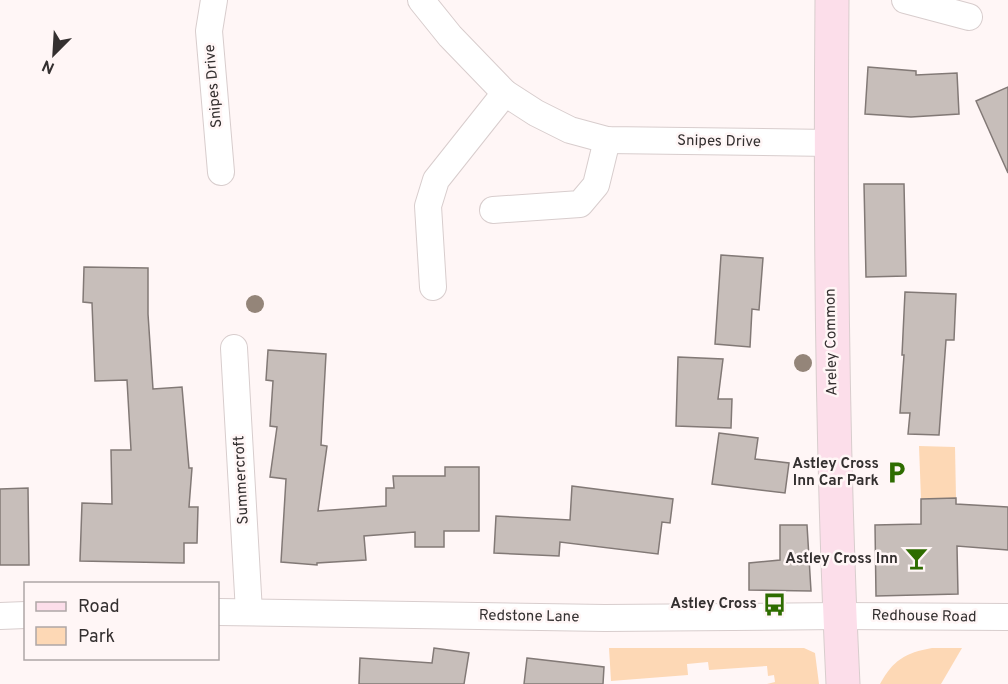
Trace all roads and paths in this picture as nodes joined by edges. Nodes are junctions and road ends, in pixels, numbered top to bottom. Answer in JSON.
{"nodes":[{"id":1,"x":214,"y":0,"type":"edge"},
{"id":2,"x":421,"y":0,"type":"edge"},
{"id":3,"x":832,"y":0,"type":"edge"},
{"id":4,"x":905,"y":0,"type":"edge"},
{"id":5,"x":969,"y":17,"type":"dead end"},
{"id":6,"x":505,"y":93,"type":"junction"},
{"id":7,"x":606,"y":140,"type":"junction"},
{"id":8,"x":831,"y":143,"type":"junction"},
{"id":9,"x":221,"y":172,"type":"dead end"},
{"id":10,"x":493,"y":210,"type":"dead end"},
{"id":11,"x":433,"y":287,"type":"dead end"},
{"id":12,"x":234,"y":348,"type":"dead end"},
{"id":13,"x":219,"y":612,"type":"edge"},
{"id":14,"x":249,"y":612,"type":"junction"},
{"id":15,"x":24,"y":615,"type":"edge"},
{"id":16,"x":0,"y":616,"type":"edge"},
{"id":17,"x":840,"y":616,"type":"junction"},
{"id":18,"x":1008,"y":617,"type":"edge"},
{"id":19,"x":843,"y":684,"type":"edge"}],
"edges":[{"from":1,"to":9,"type":"street","name":"Snipes Drive"},
{"from":2,"to":6,"type":"street","name":"Snipes Drive"},
{"from":3,"to":8,"type":"main road","name":"Areley Common"},
{"from":4,"to":5,"type":"street"},
{"from":6,"to":7,"type":"street","name":"Snipes Drive"},
{"from":6,"to":11,"type":"street"},
{"from":7,"to":8,"type":"street","name":"Snipes Drive"},
{"from":7,"to":10,"type":"street"},
{"from":8,"to":17,"type":"main road","name":"Areley Common"},
{"from":12,"to":14,"type":"street","name":"Summercroft"},
{"from":13,"to":14,"type":"street","name":"Redstone Lane"},
{"from":14,"to":17,"type":"street","name":"Redstone Lane"},
{"from":15,"to":16,"type":"street"},
{"from":17,"to":18,"type":"street","name":"Redhouse Road"},
{"from":17,"to":19,"type":"main road","name":"Areley Common"}]}
